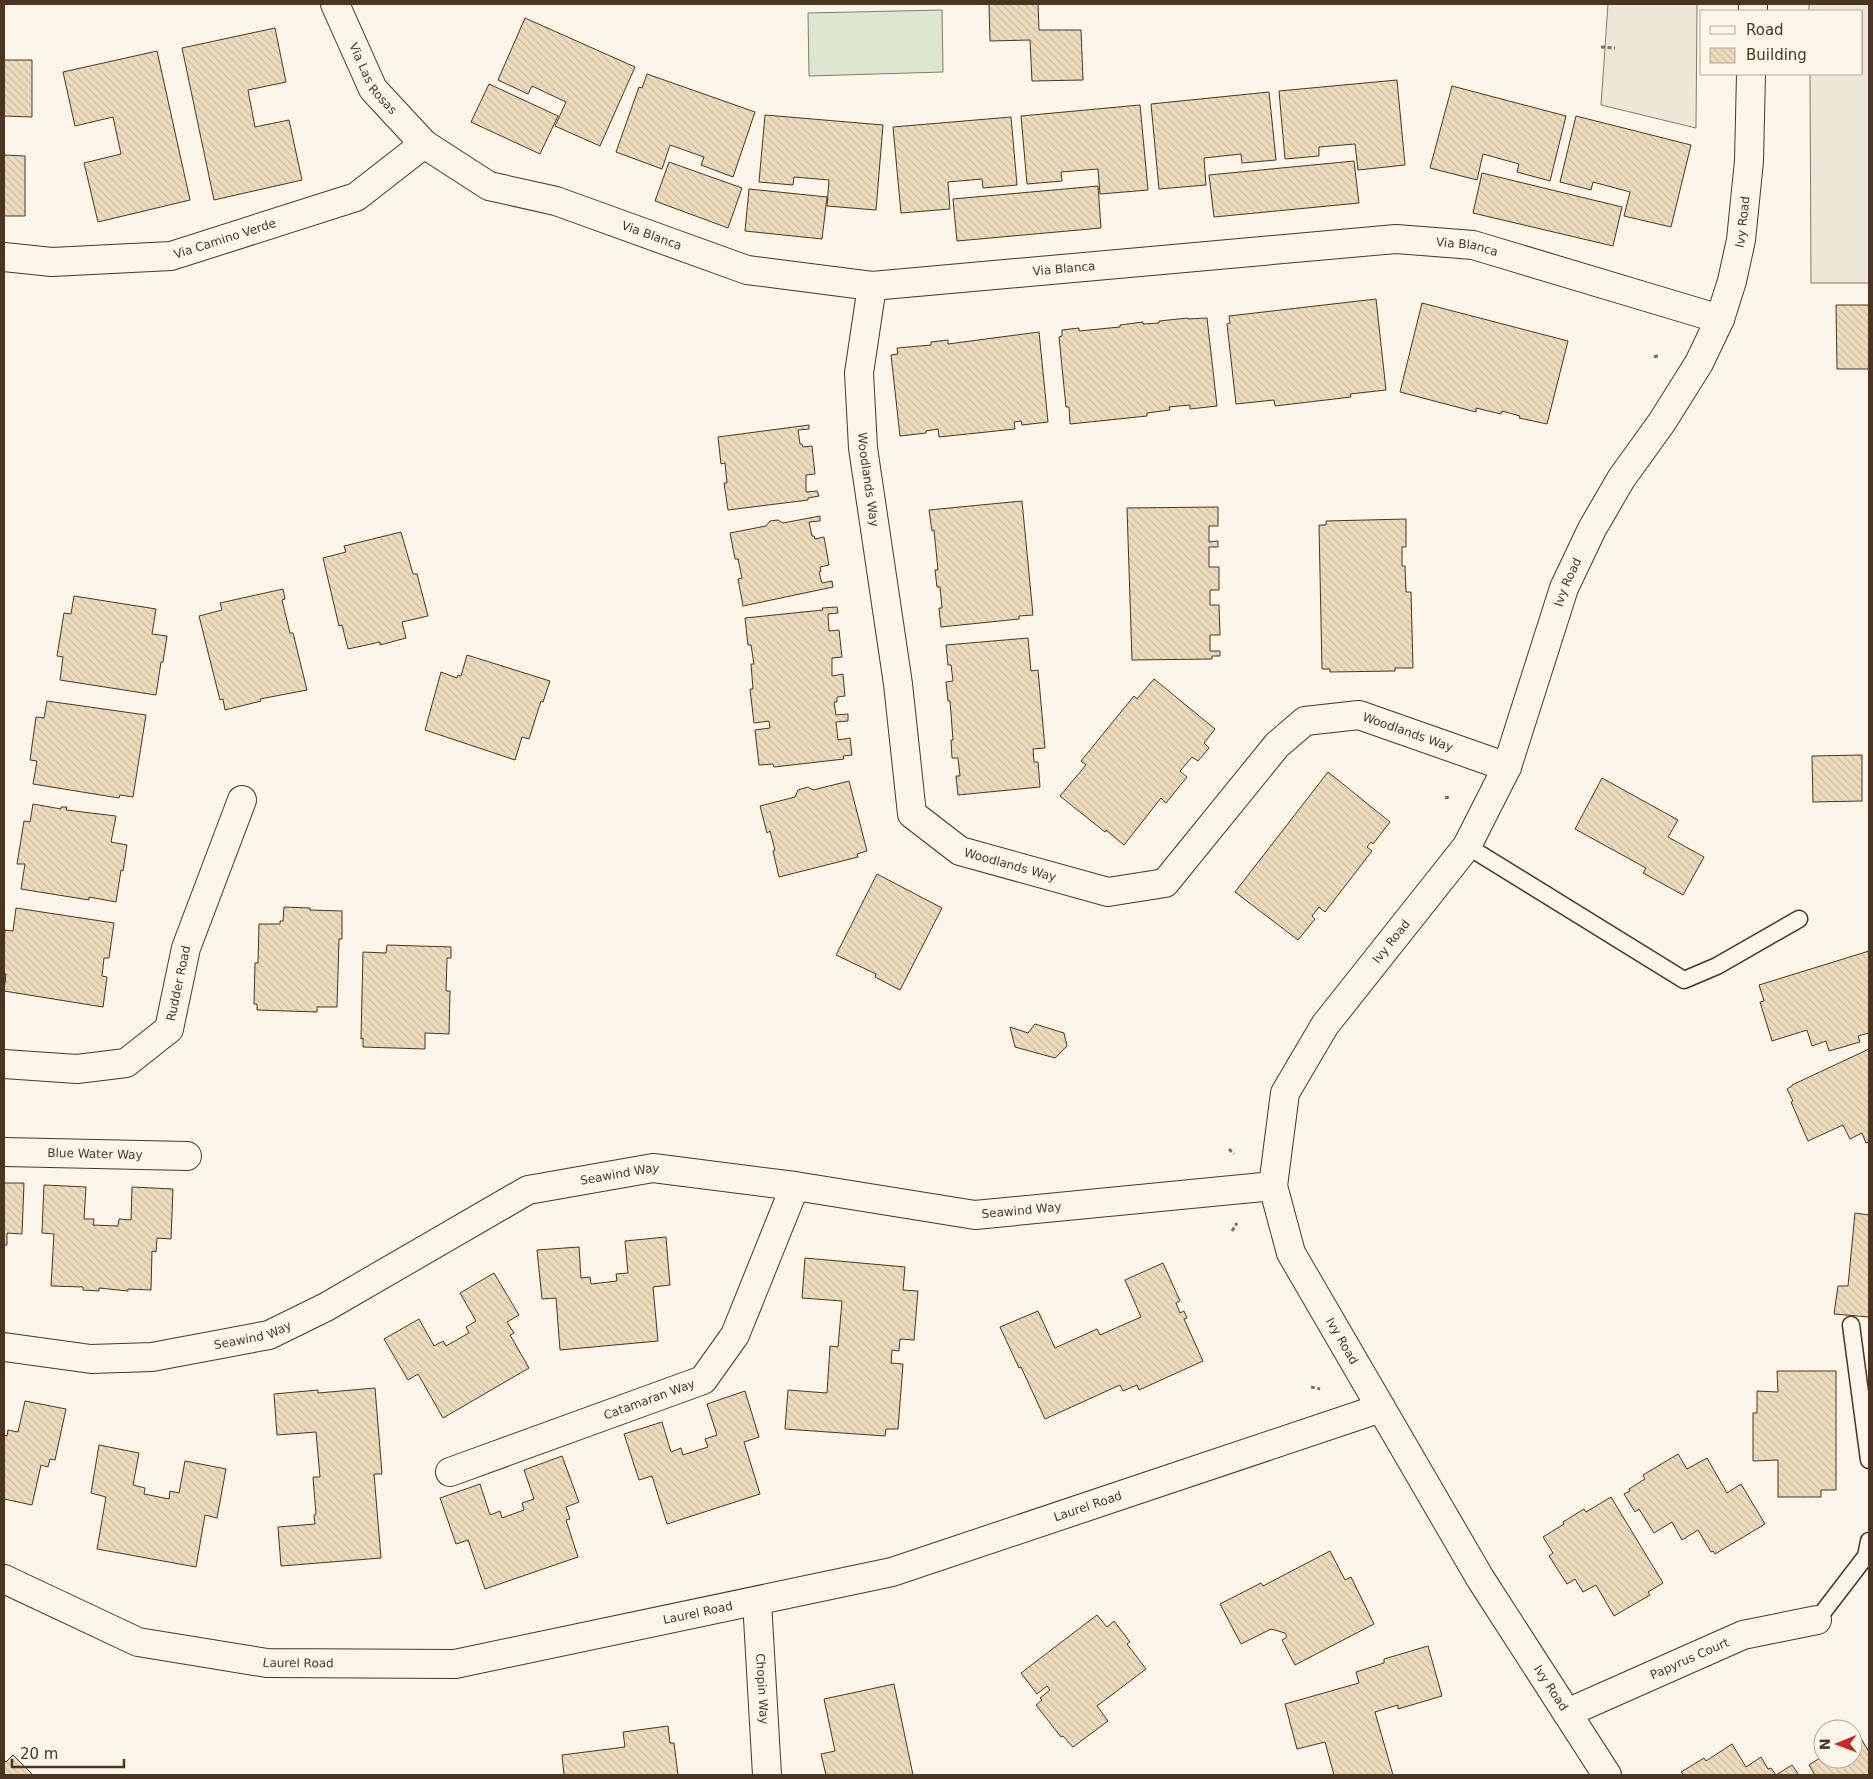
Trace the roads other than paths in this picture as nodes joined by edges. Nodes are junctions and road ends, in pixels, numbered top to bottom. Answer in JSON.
{"nodes":[{"id":1,"x":335,"y":4,"type":"edge"},
{"id":2,"x":1751,"y":75,"type":"edge"},
{"id":3,"x":424,"y":144,"type":"junction"},
{"id":4,"x":4,"y":257,"type":"edge"},
{"id":5,"x":872,"y":286,"type":"junction"},
{"id":6,"x":1720,"y":319,"type":"junction"},
{"id":7,"x":1507,"y":767,"type":"junction"},
{"id":8,"x":242,"y":800,"type":"dead end"},
{"id":9,"x":1467,"y":846,"type":"junction"},
{"id":10,"x":1799,"y":920,"type":"dead end"},
{"id":11,"x":4,"y":1064,"type":"edge"},
{"id":12,"x":4,"y":1152,"type":"edge"},
{"id":13,"x":187,"y":1156,"type":"dead end"},
{"id":14,"x":795,"y":1186,"type":"junction"},
{"id":15,"x":1272,"y":1186,"type":"junction"},
{"id":16,"x":1851,"y":1325,"type":"dead end"},
{"id":17,"x":4,"y":1347,"type":"edge"},
{"id":18,"x":1381,"y":1408,"type":"junction"},
{"id":19,"x":1869,"y":1460,"type":"edge"},
{"id":20,"x":450,"y":1472,"type":"dead end"},
{"id":21,"x":1869,"y":1541,"type":"edge"},
{"id":22,"x":4,"y":1579,"type":"edge"},
{"id":23,"x":757,"y":1601,"type":"junction"},
{"id":24,"x":1817,"y":1620,"type":"joint"},
{"id":25,"x":1567,"y":1713,"type":"junction"},
{"id":26,"x":767,"y":1775,"type":"edge"},
{"id":27,"x":1608,"y":1775,"type":"edge"}],
"edges":[{"from":1,"to":3,"type":"street","name":"Via Las Rosas"},
{"from":2,"to":6,"type":"street","name":"Ivy Road"},
{"from":3,"to":4,"type":"street","name":"Via Camino Verde"},
{"from":3,"to":5,"type":"street","name":"Via Blanca"},
{"from":5,"to":6,"type":"street","name":"Via Blanca"},
{"from":5,"to":7,"type":"street","name":"Woodlands Way"},
{"from":6,"to":7,"type":"street","name":"Ivy Road"},
{"from":7,"to":9,"type":"street","name":"Ivy Road"},
{"from":8,"to":11,"type":"street","name":"Rudder Road"},
{"from":9,"to":10,"type":"lane"},
{"from":9,"to":15,"type":"street","name":"Ivy Road"},
{"from":12,"to":13,"type":"street","name":"Blue Water Way"},
{"from":14,"to":15,"type":"street","name":"Seawind Way"},
{"from":14,"to":17,"type":"street","name":"Seawind Way"},
{"from":14,"to":20,"type":"street","name":"Catamaran Way"},
{"from":15,"to":18,"type":"street","name":"Ivy Road"},
{"from":16,"to":19,"type":"lane"},
{"from":18,"to":23,"type":"street","name":"Laurel Road"},
{"from":18,"to":25,"type":"street","name":"Ivy Road"},
{"from":21,"to":24,"type":"lane"},
{"from":22,"to":23,"type":"street","name":"Laurel Road"},
{"from":23,"to":26,"type":"street","name":"Chopin Way"},
{"from":24,"to":25,"type":"street","name":"Papyrus Court"},
{"from":25,"to":27,"type":"street","name":"Ivy Road"}]}
